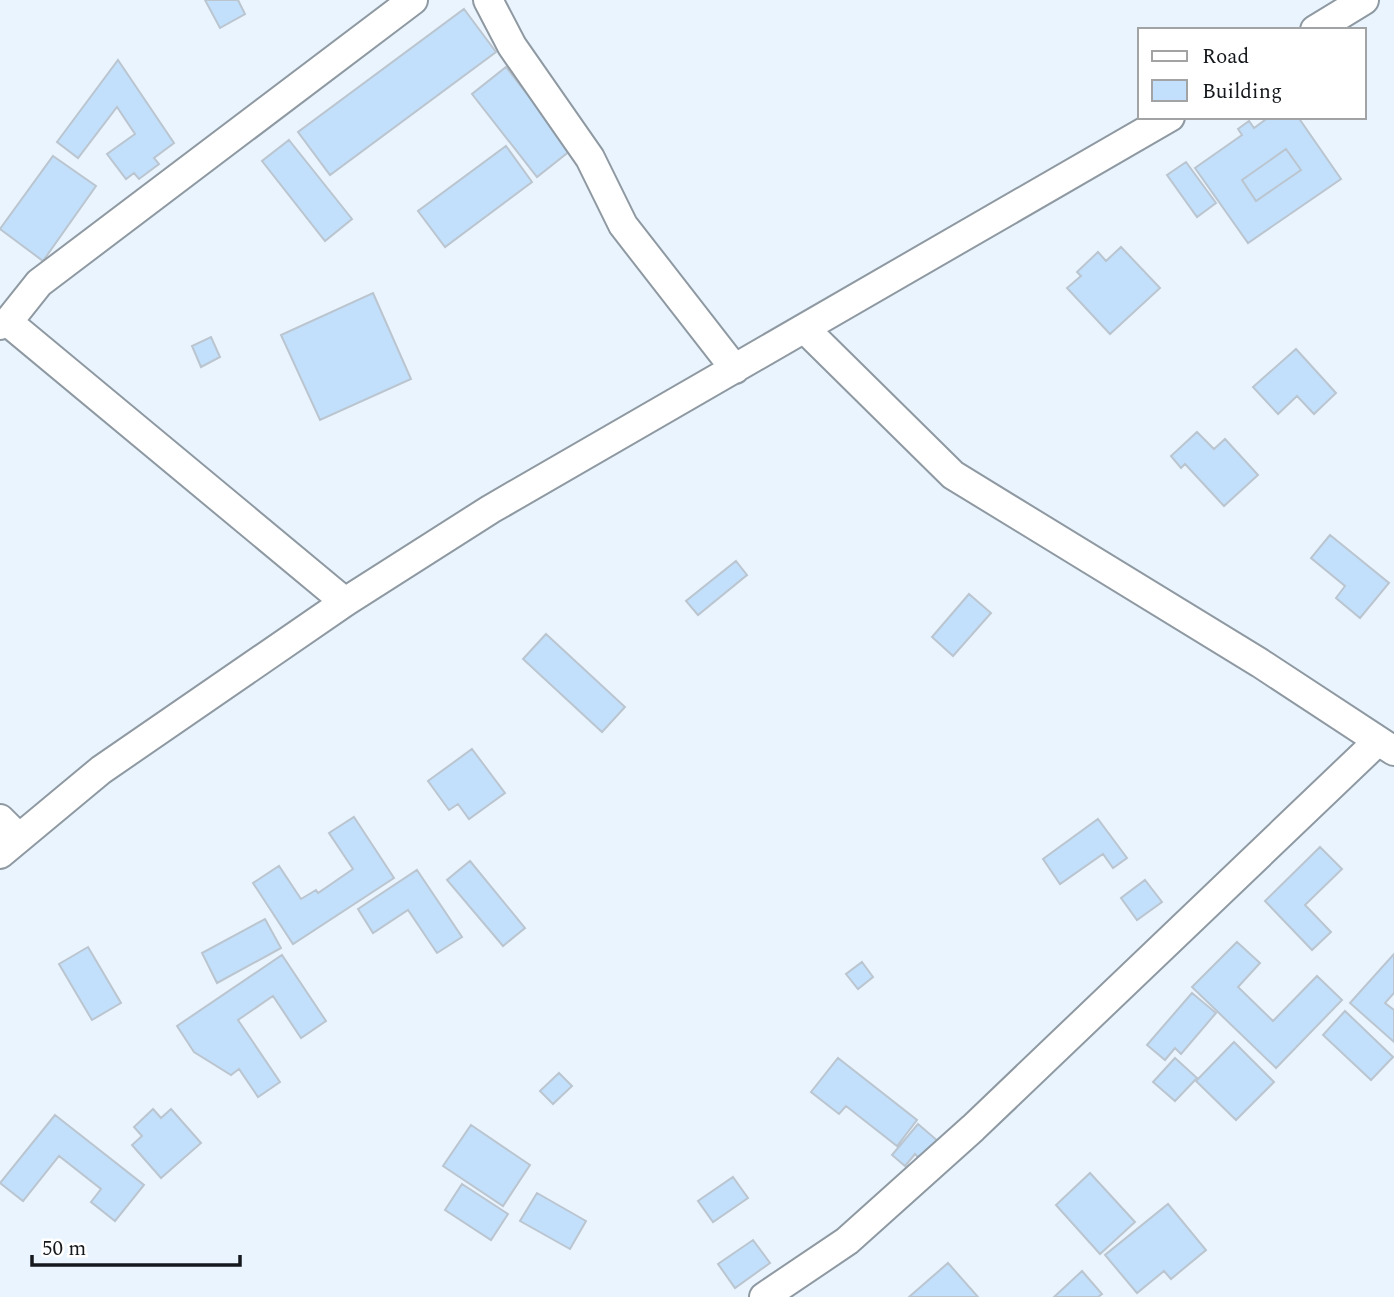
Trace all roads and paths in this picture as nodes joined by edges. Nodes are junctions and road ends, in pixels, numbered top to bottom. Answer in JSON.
{"nodes":[{"id":1,"x":413,"y":0,"type":"edge"},
{"id":2,"x":488,"y":0,"type":"edge"},
{"id":3,"x":1364,"y":0,"type":"edge"},
{"id":4,"x":1318,"y":28,"type":"edge"},
{"id":5,"x":1167,"y":119,"type":"edge"},
{"id":6,"x":4,"y":324,"type":"edge"},
{"id":7,"x":805,"y":329,"type":"junction"},
{"id":8,"x":735,"y":369,"type":"junction"},
{"id":9,"x":345,"y":602,"type":"junction"},
{"id":10,"x":1386,"y":746,"type":"edge"},
{"id":11,"x":6,"y":837,"type":"edge"},
{"id":12,"x":764,"y":1297,"type":"edge"}],
"edges":[{"from":1,"to":6,"type":"street"},
{"from":2,"to":8,"type":"street"},
{"from":3,"to":4,"type":"street"},
{"from":5,"to":7,"type":"street"},
{"from":6,"to":9,"type":"street"},
{"from":7,"to":8,"type":"street"},
{"from":7,"to":10,"type":"street"},
{"from":8,"to":9,"type":"street"},
{"from":9,"to":11,"type":"street"},
{"from":10,"to":12,"type":"street"}]}
